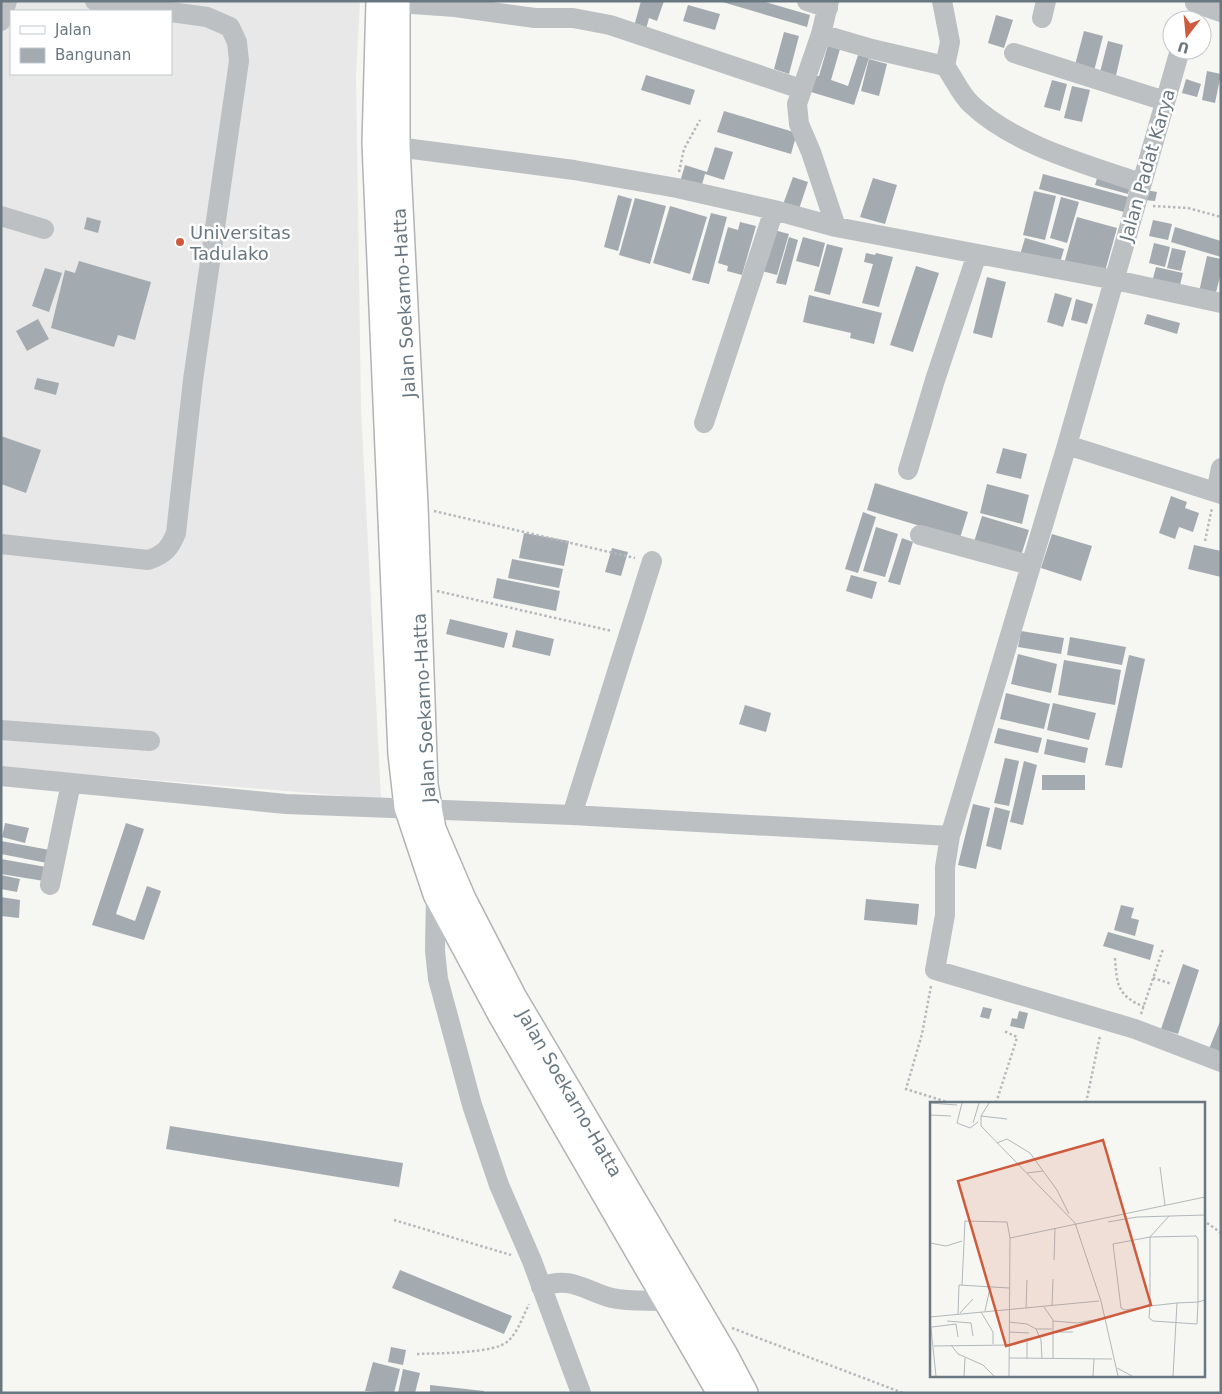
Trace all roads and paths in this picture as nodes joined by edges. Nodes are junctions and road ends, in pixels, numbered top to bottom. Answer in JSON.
{"nodes":[{"id":1,"x":7,"y":1,"type":"edge"},
{"id":2,"x":95,"y":1,"type":"edge"},
{"id":3,"x":807,"y":1,"type":"edge"},
{"id":4,"x":942,"y":1,"type":"edge"},
{"id":5,"x":388,"y":2,"type":"edge"},
{"id":6,"x":828,"y":4,"type":"edge"},
{"id":7,"x":1193,"y":8,"type":"edge"},
{"id":8,"x":159,"y":10,"type":"edge"},
{"id":9,"x":172,"y":12,"type":"edge"},
{"id":10,"x":1221,"y":12,"type":"edge"},
{"id":11,"x":1,"y":21,"type":"edge"},
{"id":12,"x":821,"y":34,"type":"junction"},
{"id":13,"x":1014,"y":53,"type":"dead end"},
{"id":14,"x":1177,"y":60,"type":"edge"},
{"id":15,"x":945,"y":66,"type":"junction"},
{"id":16,"x":801,"y":89,"type":"junction"},
{"id":17,"x":1165,"y":101,"type":"junction"},
{"id":18,"x":700,"y":120,"type":"dead end"},
{"id":19,"x":397,"y":147,"type":"junction"},
{"id":20,"x":1141,"y":183,"type":"junction"},
{"id":21,"x":677,"y":188,"type":"junction"},
{"id":22,"x":774,"y":210,"type":"junction"},
{"id":23,"x":1134,"y":214,"type":"junction"},
{"id":24,"x":1,"y":216,"type":"edge"},
{"id":25,"x":1221,"y":217,"type":"edge"},
{"id":26,"x":836,"y":227,"type":"junction"},
{"id":27,"x":44,"y":229,"type":"dead end"},
{"id":28,"x":977,"y":254,"type":"junction"},
{"id":29,"x":1115,"y":280,"type":"junction"},
{"id":30,"x":1221,"y":303,"type":"edge"},
{"id":31,"x":704,"y":423,"type":"dead end"},
{"id":32,"x":1067,"y":445,"type":"junction"},
{"id":33,"x":1221,"y":468,"type":"edge"},
{"id":34,"x":908,"y":470,"type":"dead end"},
{"id":35,"x":1218,"y":493,"type":"edge"},
{"id":36,"x":415,"y":506,"type":"junction"},
{"id":37,"x":920,"y":535,"type":"dead end"},
{"id":38,"x":1205,"y":541,"type":"dead end"},
{"id":39,"x":1,"y":544,"type":"edge"},
{"id":40,"x":652,"y":562,"type":"joint"},
{"id":41,"x":1029,"y":565,"type":"junction"},
{"id":42,"x":419,"y":587,"type":"junction"},
{"id":43,"x":628,"y":634,"type":"junction"},
{"id":44,"x":1,"y":730,"type":"edge"},
{"id":45,"x":150,"y":741,"type":"dead end"},
{"id":46,"x":1,"y":776,"type":"edge"},
{"id":47,"x":72,"y":783,"type":"junction"},
{"id":48,"x":418,"y":808,"type":"junction"},
{"id":49,"x":572,"y":815,"type":"junction"},
{"id":50,"x":950,"y":836,"type":"junction"},
{"id":51,"x":50,"y":885,"type":"dead end"},
{"id":52,"x":436,"y":894,"type":"junction"},
{"id":53,"x":1163,"y":949,"type":"dead end"},
{"id":54,"x":1115,"y":958,"type":"dead end"},
{"id":55,"x":935,"y":970,"type":"junction"},
{"id":56,"x":1153,"y":978,"type":"junction"},
{"id":57,"x":1172,"y":984,"type":"dead end"},
{"id":58,"x":1144,"y":1007,"type":"junction"},
{"id":59,"x":1104,"y":1020,"type":"junction"},
{"id":60,"x":1135,"y":1029,"type":"junction"},
{"id":61,"x":1004,"y":1031,"type":"dead end"},
{"id":62,"x":1221,"y":1062,"type":"edge"},
{"id":63,"x":947,"y":1102,"type":"edge"},
{"id":64,"x":996,"y":1102,"type":"edge"},
{"id":65,"x":1086,"y":1102,"type":"edge"},
{"id":66,"x":394,"y":1220,"type":"dead end"},
{"id":67,"x":1204,"y":1221,"type":"edge"},
{"id":68,"x":1221,"y":1233,"type":"edge"},
{"id":69,"x":532,"y":1261,"type":"junction"},
{"id":70,"x":666,"y":1285,"type":"junction"},
{"id":71,"x":541,"y":1287,"type":"junction"},
{"id":72,"x":728,"y":1326,"type":"dead end"},
{"id":73,"x":417,"y":1354,"type":"dead end"},
{"id":74,"x":581,"y":1393,"type":"edge"},
{"id":75,"x":720,"y":1393,"type":"edge"},
{"id":76,"x":745,"y":1393,"type":"edge"},
{"id":77,"x":903,"y":1393,"type":"edge"}],
"edges":[{"from":1,"to":11,"type":"street"},
{"from":2,"to":8,"type":"street"},
{"from":3,"to":6,"type":"street"},
{"from":4,"to":15,"type":"street"},
{"from":5,"to":16,"type":"street"},
{"from":5,"to":19,"type":"main road","name":"Jalan Soekarno-Hatta"},
{"from":5,"to":48,"type":"main road","name":"Jalan Soekarno-Hatta"},
{"from":6,"to":12,"type":"street"},
{"from":7,"to":10,"type":"street"},
{"from":9,"to":39,"type":"street"},
{"from":12,"to":15,"type":"street"},
{"from":12,"to":16,"type":"street"},
{"from":13,"to":17,"type":"street"},
{"from":14,"to":17,"type":"street","name":"Jalan Padat Karya"},
{"from":15,"to":20,"type":"street"},
{"from":16,"to":26,"type":"street"},
{"from":17,"to":20,"type":"street","name":"Jalan Padat Karya"},
{"from":18,"to":21,"type":"path"},
{"from":19,"to":21,"type":"street"},
{"from":19,"to":36,"type":"main road","name":"Jalan Soekarno-Hatta"},
{"from":20,"to":23,"type":"street","name":"Jalan Padat Karya"},
{"from":21,"to":22,"type":"street"},
{"from":22,"to":26,"type":"street"},
{"from":22,"to":31,"type":"street"},
{"from":23,"to":25,"type":"path"},
{"from":23,"to":29,"type":"street","name":"Jalan Padat Karya"},
{"from":24,"to":27,"type":"street"},
{"from":26,"to":28,"type":"street"},
{"from":28,"to":29,"type":"street"},
{"from":28,"to":34,"type":"street"},
{"from":29,"to":30,"type":"street"},
{"from":29,"to":32,"type":"street","name":"Jalan Padat Karya"},
{"from":32,"to":35,"type":"street"},
{"from":32,"to":41,"type":"street","name":"Jalan Padat Karya"},
{"from":33,"to":35,"type":"street"},
{"from":35,"to":38,"type":"path"},
{"from":36,"to":40,"type":"path"},
{"from":36,"to":42,"type":"main road","name":"Jalan Soekarno-Hatta"},
{"from":37,"to":41,"type":"street"},
{"from":40,"to":43,"type":"street"},
{"from":41,"to":50,"type":"street","name":"Jalan Padat Karya"},
{"from":42,"to":43,"type":"path"},
{"from":42,"to":48,"type":"main road","name":"Jalan Soekarno-Hatta"},
{"from":43,"to":49,"type":"street"},
{"from":44,"to":45,"type":"street"},
{"from":46,"to":47,"type":"street"},
{"from":47,"to":48,"type":"street"},
{"from":47,"to":51,"type":"street"},
{"from":48,"to":49,"type":"street"},
{"from":48,"to":52,"type":"main road","name":"Jalan Soekarno-Hatta"},
{"from":48,"to":70,"type":"main road","name":"Jalan Soekarno-Hatta"},
{"from":49,"to":50,"type":"street"},
{"from":50,"to":55,"type":"street","name":"Jalan Padat Karya"},
{"from":52,"to":69,"type":"street"},
{"from":52,"to":70,"type":"main road","name":"Jalan Soekarno-Hatta"},
{"from":53,"to":56,"type":"path"},
{"from":54,"to":58,"type":"path"},
{"from":55,"to":59,"type":"street"},
{"from":55,"to":63,"type":"path"},
{"from":56,"to":57,"type":"path"},
{"from":56,"to":58,"type":"path"},
{"from":58,"to":60,"type":"path"},
{"from":59,"to":60,"type":"street"},
{"from":59,"to":65,"type":"path"},
{"from":60,"to":62,"type":"street"},
{"from":61,"to":64,"type":"path"},
{"from":66,"to":69,"type":"path"},
{"from":67,"to":68,"type":"path"},
{"from":69,"to":71,"type":"street"},
{"from":70,"to":71,"type":"street"},
{"from":70,"to":75,"type":"main road","name":"Jalan Soekarno-Hatta"},
{"from":70,"to":76,"type":"main road","name":"Jalan Soekarno-Hatta"},
{"from":71,"to":73,"type":"path"},
{"from":71,"to":74,"type":"street"},
{"from":72,"to":77,"type":"path"}]}
